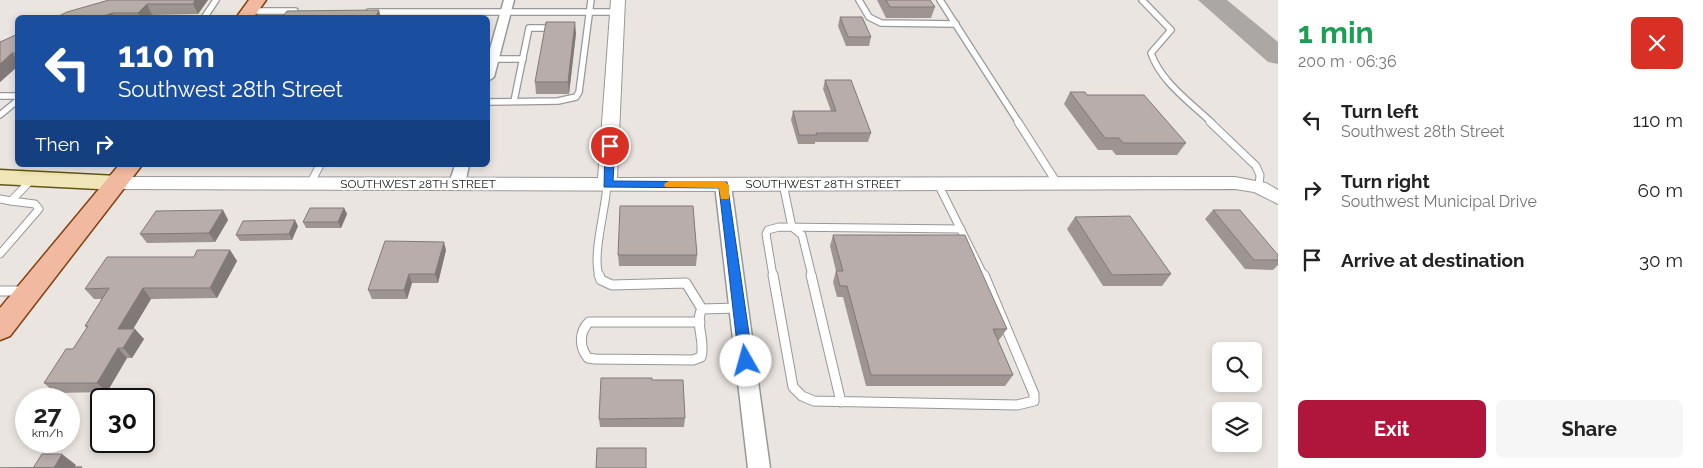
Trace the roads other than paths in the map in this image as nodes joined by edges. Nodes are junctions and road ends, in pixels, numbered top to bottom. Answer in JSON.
{"nodes":[{"id":1,"x":216,"y":0,"type":"edge"},
{"id":2,"x":509,"y":0,"type":"edge"},
{"id":3,"x":591,"y":0,"type":"edge"},
{"id":4,"x":860,"y":0,"type":"edge"},
{"id":5,"x":940,"y":0,"type":"edge"},
{"id":6,"x":1142,"y":0,"type":"edge"},
{"id":7,"x":618,"y":6,"type":"edge"},
{"id":8,"x":250,"y":10,"type":"edge"},
{"id":9,"x":300,"y":11,"type":"edge"},
{"id":10,"x":358,"y":12,"type":"edge"},
{"id":11,"x":506,"y":12,"type":"junction"},
{"id":12,"x":588,"y":12,"type":"junction"},
{"id":13,"x":206,"y":15,"type":"edge"},
{"id":14,"x":956,"y":24,"type":"junction"},
{"id":15,"x":558,"y":28,"type":"edge"},
{"id":16,"x":577,"y":28,"type":"edge"},
{"id":17,"x":586,"y":28,"type":"junction"},
{"id":18,"x":493,"y":59,"type":"junction"},
{"id":19,"x":522,"y":59,"type":"junction"},
{"id":20,"x":490,"y":70,"type":"edge"},
{"id":21,"x":0,"y":96,"type":"edge"},
{"id":22,"x":15,"y":98,"type":"edge"},
{"id":23,"x":15,"y":101,"type":"edge"},
{"id":24,"x":514,"y":101,"type":"junction"},
{"id":25,"x":490,"y":102,"type":"edge"},
{"id":26,"x":0,"y":115,"type":"edge"},
{"id":27,"x":319,"y":167,"type":"edge"},
{"id":28,"x":461,"y":167,"type":"edge"},
{"id":29,"x":124,"y":174,"type":"edge"},
{"id":30,"x":0,"y":176,"type":"edge"},
{"id":31,"x":34,"y":178,"type":"junction"},
{"id":32,"x":1057,"y":183,"type":"junction"},
{"id":33,"x":310,"y":184,"type":"junction"},
{"id":34,"x":457,"y":184,"type":"junction"},
{"id":35,"x":607,"y":184,"type":"junction"},
{"id":36,"x":783,"y":184,"type":"junction"},
{"id":37,"x":938,"y":184,"type":"junction"},
{"id":38,"x":724,"y":185,"type":"junction"},
{"id":39,"x":1258,"y":187,"type":"junction"},
{"id":40,"x":1278,"y":198,"type":"edge"},
{"id":41,"x":1,"y":200,"type":"edge"},
{"id":42,"x":11,"y":201,"type":"junction"},
{"id":43,"x":792,"y":227,"type":"junction"},
{"id":44,"x":961,"y":229,"type":"junction"},
{"id":45,"x":0,"y":254,"type":"edge"},
{"id":46,"x":0,"y":291,"type":"edge"},
{"id":47,"x":29,"y":291,"type":"junction"},
{"id":48,"x":739,"y":308,"type":"junction"},
{"id":49,"x":702,"y":309,"type":"junction"},
{"id":50,"x":700,"y":322,"type":"junction"},
{"id":51,"x":0,"y":328,"type":"edge"},
{"id":52,"x":841,"y":402,"type":"junction"},
{"id":53,"x":759,"y":468,"type":"edge"}],
"edges":[{"from":1,"to":13,"type":"lane"},
{"from":2,"to":11,"type":"street"},
{"from":3,"to":12,"type":"lane"},
{"from":4,"to":14,"type":"lane"},
{"from":5,"to":14,"type":"lane"},
{"from":6,"to":39,"type":"lane"},
{"from":7,"to":12,"type":"lane"},
{"from":7,"to":35,"type":"street"},
{"from":8,"to":9,"type":"lane"},
{"from":10,"to":11,"type":"lane"},
{"from":11,"to":12,"type":"lane"},
{"from":11,"to":18,"type":"street"},
{"from":12,"to":17,"type":"lane"},
{"from":14,"to":32,"type":"lane"},
{"from":15,"to":19,"type":"lane"},
{"from":16,"to":17,"type":"lane"},
{"from":17,"to":24,"type":"lane"},
{"from":18,"to":19,"type":"lane"},
{"from":18,"to":20,"type":"street"},
{"from":19,"to":24,"type":"lane"},
{"from":21,"to":22,"type":"lane"},
{"from":23,"to":26,"type":"lane"},
{"from":24,"to":25,"type":"lane"},
{"from":27,"to":33,"type":"lane"},
{"from":28,"to":34,"type":"street"},
{"from":29,"to":31,"type":"main road"},
{"from":29,"to":33,"type":"street","name":"SOUTHWEST 28TH STREET"},
{"from":29,"to":47,"type":"main road"},
{"from":30,"to":31,"type":"main road"},
{"from":31,"to":42,"type":"lane"},
{"from":32,"to":37,"type":"street","name":"SOUTHWEST 28TH STREET"},
{"from":32,"to":39,"type":"street","name":"SOUTHWEST 28TH STREET"},
{"from":33,"to":34,"type":"street","name":"SOUTHWEST 28TH STREET"},
{"from":34,"to":35,"type":"street","name":"SOUTHWEST 28TH STREET"},
{"from":35,"to":38,"type":"street","name":"SOUTHWEST 28TH STREET"},
{"from":35,"to":49,"type":"lane"},
{"from":36,"to":37,"type":"street","name":"SOUTHWEST 28TH STREET"},
{"from":36,"to":38,"type":"street","name":"SOUTHWEST 28TH STREET"},
{"from":36,"to":43,"type":"lane"},
{"from":37,"to":44,"type":"lane"},
{"from":38,"to":48,"type":"street"},
{"from":39,"to":40,"type":"street","name":"SOUTHWEST 28TH STREET"},
{"from":41,"to":42,"type":"lane"},
{"from":42,"to":45,"type":"lane"},
{"from":43,"to":44,"type":"lane"},
{"from":43,"to":52,"type":"lane"},
{"from":43,"to":52,"type":"lane"},
{"from":44,"to":52,"type":"lane"},
{"from":46,"to":47,"type":"lane"},
{"from":47,"to":51,"type":"main road"},
{"from":48,"to":49,"type":"lane"},
{"from":48,"to":53,"type":"street"},
{"from":49,"to":50,"type":"lane"},
{"from":50,"to":50,"type":"lane"}]}
